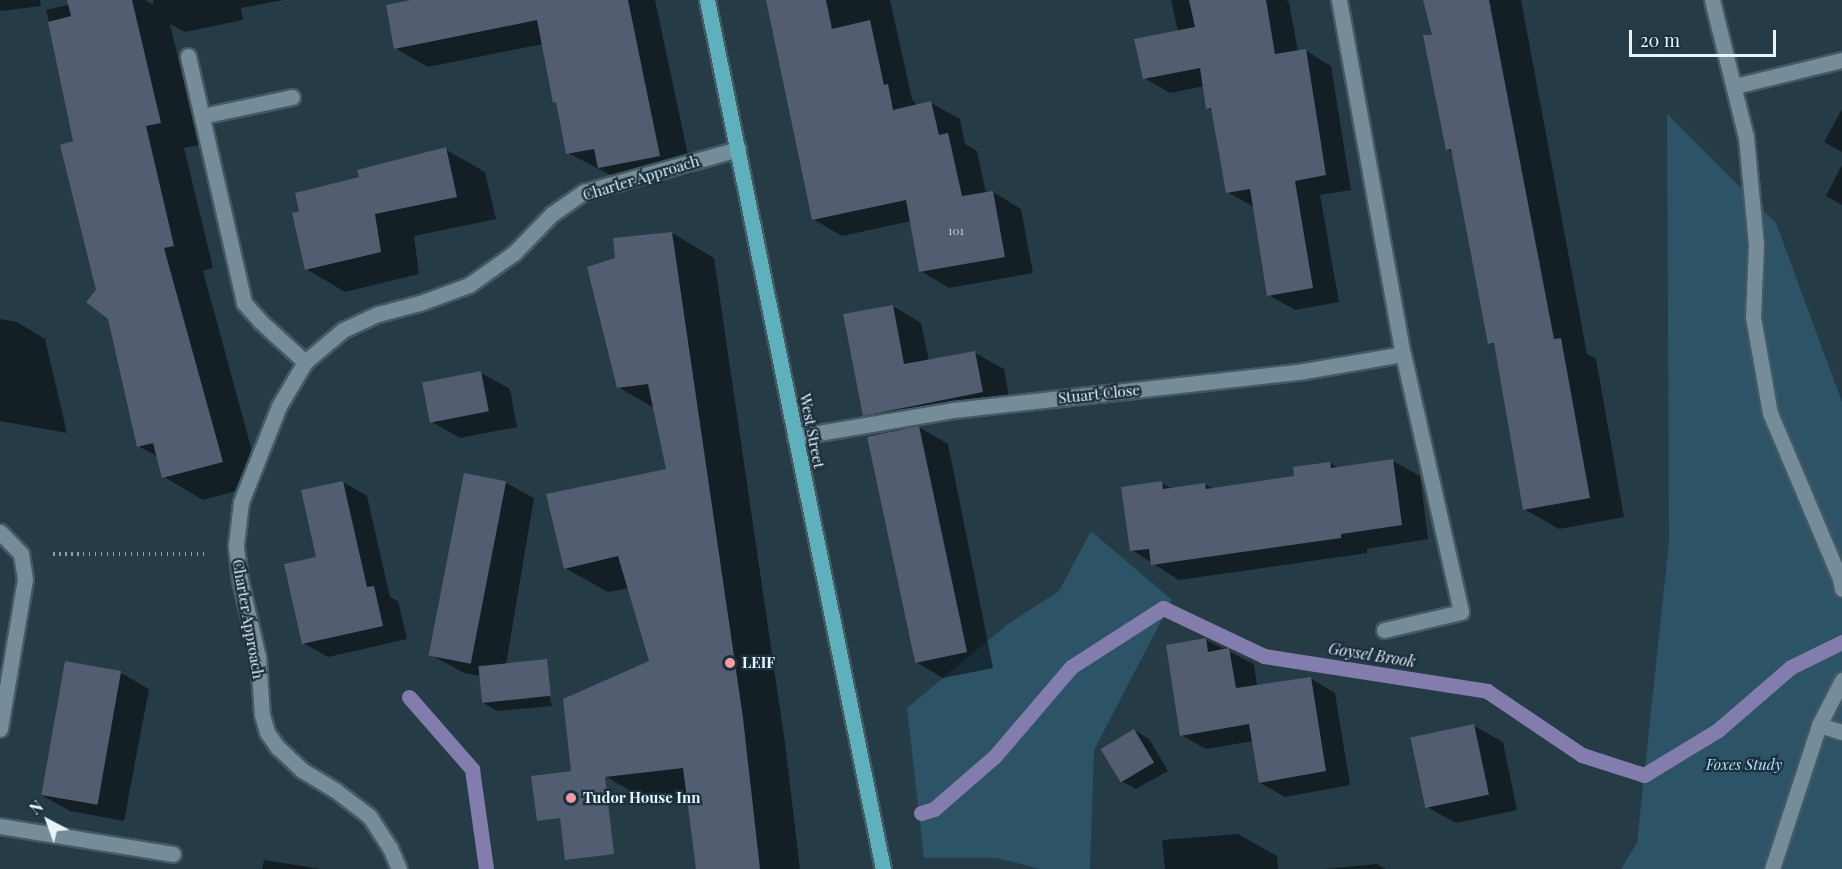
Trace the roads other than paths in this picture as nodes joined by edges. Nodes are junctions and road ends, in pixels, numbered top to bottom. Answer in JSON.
{"nodes":[{"id":1,"x":707,"y":0,"type":"edge"},
{"id":2,"x":1339,"y":0,"type":"edge"},
{"id":3,"x":1712,"y":0,"type":"edge"},
{"id":4,"x":188,"y":56,"type":"dead end"},
{"id":5,"x":1842,"y":60,"type":"edge"},
{"id":6,"x":1735,"y":86,"type":"junction"},
{"id":7,"x":292,"y":97,"type":"dead end"},
{"id":8,"x":202,"y":116,"type":"junction"},
{"id":9,"x":738,"y":149,"type":"junction"},
{"id":10,"x":1403,"y":354,"type":"junction"},
{"id":11,"x":305,"y":362,"type":"junction"},
{"id":12,"x":795,"y":437,"type":"junction"},
{"id":13,"x":0,"y":532,"type":"edge"},
{"id":14,"x":1842,"y":589,"type":"edge"},
{"id":15,"x":1384,"y":630,"type":"dead end"},
{"id":16,"x":1842,"y":680,"type":"edge"},
{"id":17,"x":1819,"y":725,"type":"junction"},
{"id":18,"x":0,"y":729,"type":"edge"},
{"id":19,"x":1842,"y":732,"type":"edge"},
{"id":20,"x":0,"y":826,"type":"edge"},
{"id":21,"x":173,"y":854,"type":"dead end"},
{"id":22,"x":399,"y":869,"type":"edge"},
{"id":23,"x":883,"y":869,"type":"edge"},
{"id":24,"x":1772,"y":869,"type":"edge"}],
"edges":[{"from":1,"to":9,"type":"main road","name":"West Street"},
{"from":2,"to":10,"type":"street"},
{"from":3,"to":6,"type":"street"},
{"from":4,"to":8,"type":"street"},
{"from":5,"to":6,"type":"street"},
{"from":6,"to":14,"type":"street"},
{"from":7,"to":8,"type":"street"},
{"from":8,"to":11,"type":"street"},
{"from":9,"to":11,"type":"street","name":"Charter Approach"},
{"from":9,"to":12,"type":"main road","name":"West Street"},
{"from":10,"to":12,"type":"street","name":"Stuart Close"},
{"from":10,"to":15,"type":"street"},
{"from":11,"to":22,"type":"street","name":"Charter Approach"},
{"from":12,"to":23,"type":"main road","name":"West Street"},
{"from":13,"to":18,"type":"street"},
{"from":16,"to":17,"type":"street"},
{"from":17,"to":19,"type":"street"},
{"from":17,"to":24,"type":"street"},
{"from":20,"to":21,"type":"street"}]}
